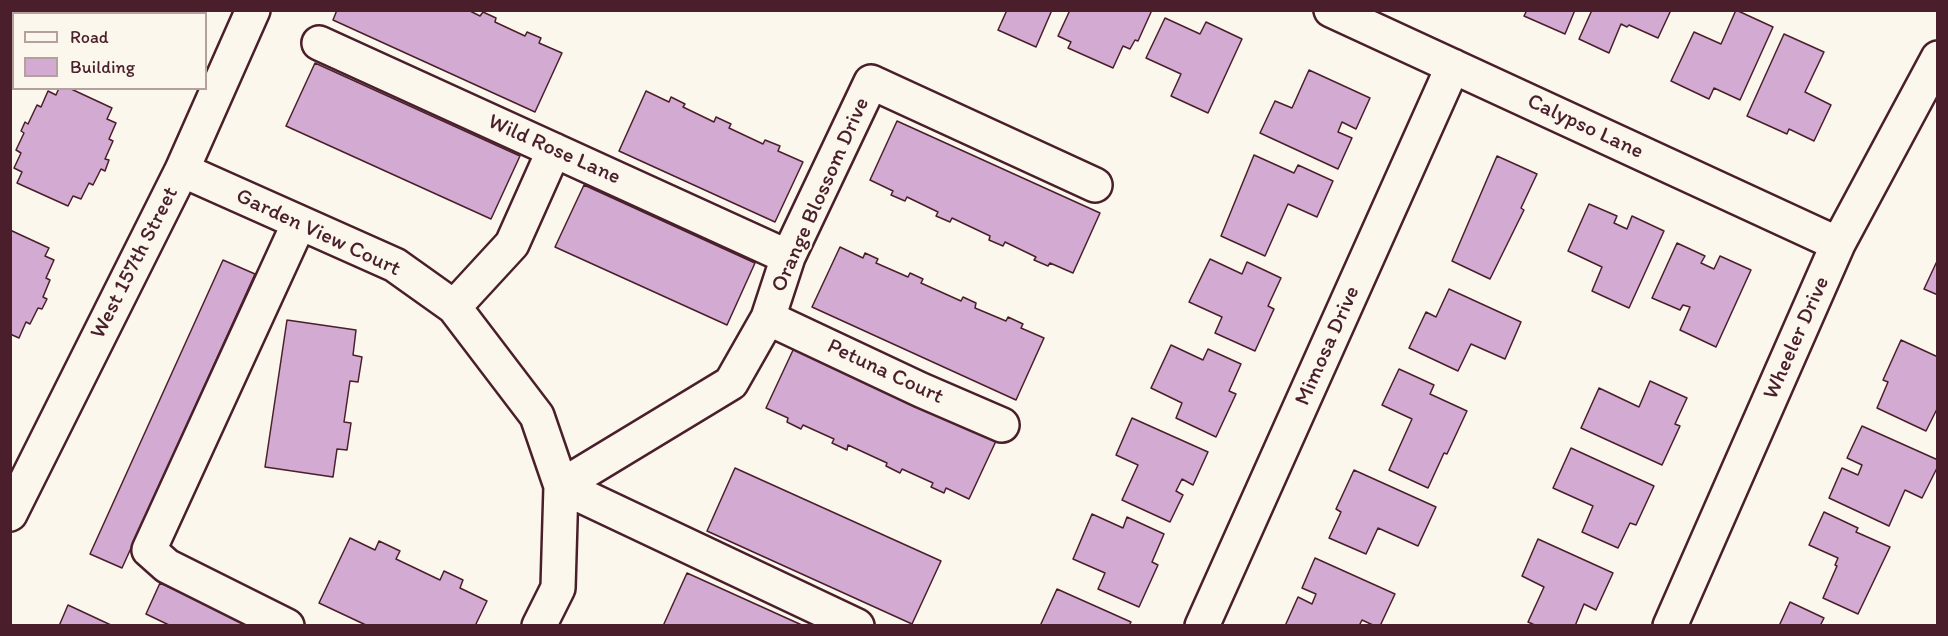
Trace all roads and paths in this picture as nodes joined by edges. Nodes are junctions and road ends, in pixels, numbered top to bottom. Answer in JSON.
{"nodes":[{"id":1,"x":253,"y":10,"type":"edge"},
{"id":2,"x":1331,"y":10,"type":"edge"},
{"id":3,"x":320,"y":44,"type":"dead end"},
{"id":4,"x":1938,"y":58,"type":"edge"},
{"id":5,"x":1453,"y":66,"type":"junction"},
{"id":6,"x":554,"y":150,"type":"junction"},
{"id":7,"x":182,"y":170,"type":"junction"},
{"id":8,"x":1095,"y":185,"type":"dead end"},
{"id":9,"x":299,"y":222,"type":"junction"},
{"id":10,"x":1838,"y":244,"type":"junction"},
{"id":11,"x":788,"y":257,"type":"junction"},
{"id":12,"x":454,"y":307,"type":"junction"},
{"id":13,"x":768,"y":318,"type":"junction"},
{"id":14,"x":1002,"y":425,"type":"dead end"},
{"id":15,"x":20,"y":472,"type":"edge"},
{"id":16,"x":561,"y":486,"type":"junction"},
{"id":17,"x":10,"y":514,"type":"edge"},
{"id":18,"x":287,"y":626,"type":"edge"},
{"id":19,"x":539,"y":626,"type":"edge"},
{"id":20,"x":857,"y":626,"type":"edge"},
{"id":21,"x":1202,"y":626,"type":"edge"},
{"id":22,"x":1670,"y":626,"type":"edge"}],
"edges":[{"from":1,"to":7,"type":"street","name":"West 157th Street"},
{"from":2,"to":5,"type":"street","name":"Calypso Lane"},
{"from":3,"to":6,"type":"street","name":"Wild Rose Lane"},
{"from":4,"to":10,"type":"street","name":"Wheeler Drive"},
{"from":5,"to":10,"type":"street","name":"Calypso Lane"},
{"from":5,"to":21,"type":"street","name":"Mimosa Drive"},
{"from":6,"to":11,"type":"street","name":"Wild Rose Lane"},
{"from":6,"to":12,"type":"street"},
{"from":7,"to":9,"type":"street","name":"Garden View Court"},
{"from":7,"to":15,"type":"street","name":"West 157th Street"},
{"from":8,"to":11,"type":"street","name":"Orange Blossom Drive"},
{"from":9,"to":12,"type":"street","name":"Garden View Court"},
{"from":9,"to":18,"type":"street"},
{"from":10,"to":22,"type":"street","name":"Wheeler Drive"},
{"from":11,"to":13,"type":"street","name":"Orange Blossom Drive"},
{"from":12,"to":16,"type":"street","name":"Garden View Court"},
{"from":13,"to":14,"type":"street","name":"Petuna Court"},
{"from":13,"to":16,"type":"street","name":"Orange Blossom Drive"},
{"from":15,"to":17,"type":"street","name":"West 157th Street"},
{"from":16,"to":19,"type":"street","name":"Garden View Court"},
{"from":16,"to":20,"type":"street"}]}
